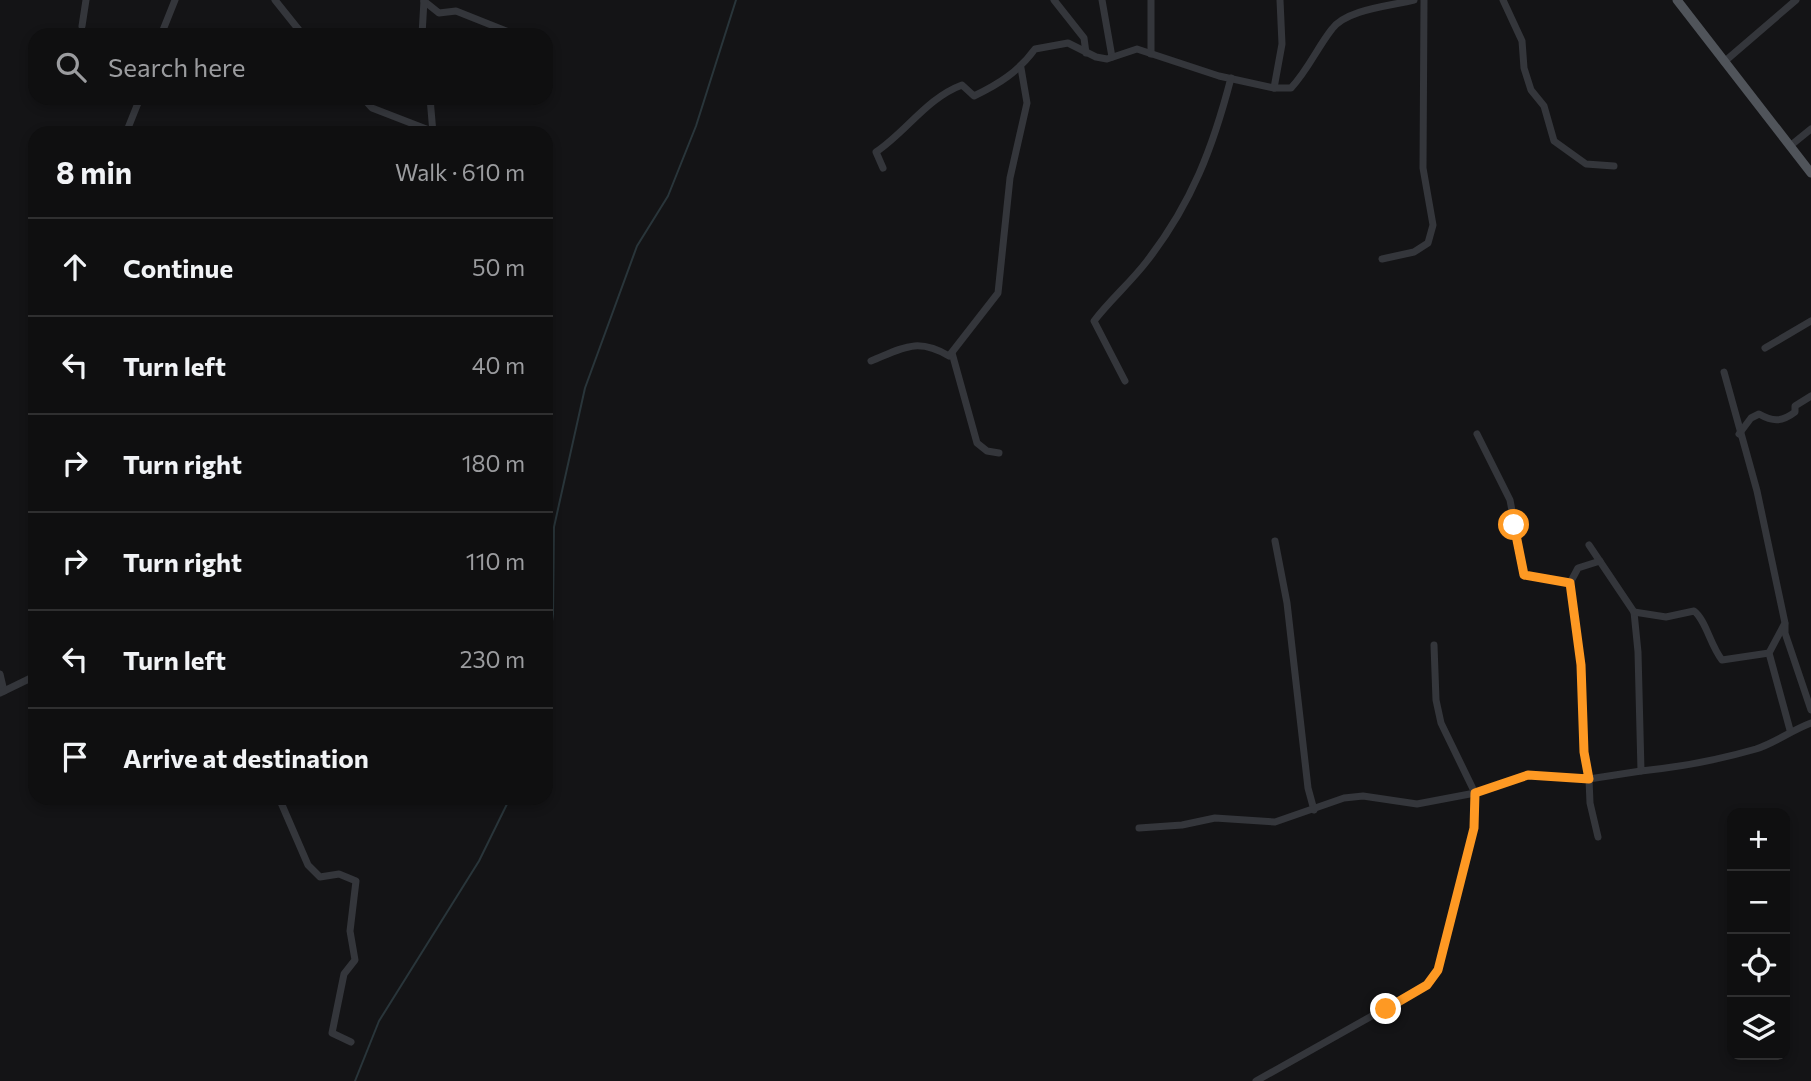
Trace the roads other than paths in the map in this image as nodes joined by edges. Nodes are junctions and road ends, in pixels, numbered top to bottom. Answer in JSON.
{"nodes":[{"id":1,"x":86,"y":0,"type":"edge"},
{"id":2,"x":175,"y":0,"type":"edge"},
{"id":3,"x":275,"y":0,"type":"edge"},
{"id":4,"x":424,"y":0,"type":"edge"},
{"id":5,"x":1054,"y":0,"type":"edge"},
{"id":6,"x":1102,"y":0,"type":"edge"},
{"id":7,"x":1151,"y":0,"type":"edge"},
{"id":8,"x":1280,"y":0,"type":"edge"},
{"id":9,"x":1414,"y":0,"type":"edge"},
{"id":10,"x":1424,"y":0,"type":"edge"},
{"id":11,"x":1503,"y":0,"type":"edge"},
{"id":12,"x":1677,"y":0,"type":"edge"},
{"id":13,"x":1796,"y":0,"type":"edge"},
{"id":14,"x":82,"y":26,"type":"dead end"},
{"id":15,"x":165,"y":28,"type":"edge"},
{"id":16,"x":297,"y":28,"type":"edge"},
{"id":17,"x":422,"y":28,"type":"edge"},
{"id":18,"x":498,"y":28,"type":"edge"},
{"id":19,"x":1086,"y":53,"type":"junction"},
{"id":20,"x":1150,"y":54,"type":"junction"},
{"id":21,"x":1112,"y":57,"type":"junction"},
{"id":22,"x":1724,"y":62,"type":"junction"},
{"id":23,"x":1021,"y":68,"type":"junction"},
{"id":24,"x":1231,"y":78,"type":"junction"},
{"id":25,"x":1274,"y":88,"type":"junction"},
{"id":26,"x":137,"y":105,"type":"edge"},
{"id":27,"x":369,"y":105,"type":"edge"},
{"id":28,"x":431,"y":105,"type":"edge"},
{"id":29,"x":129,"y":126,"type":"edge"},
{"id":30,"x":416,"y":126,"type":"edge"},
{"id":31,"x":432,"y":126,"type":"edge"},
{"id":32,"x":1811,"y":129,"type":"edge"},
{"id":33,"x":1790,"y":146,"type":"junction"},
{"id":34,"x":1614,"y":166,"type":"dead end"},
{"id":35,"x":883,"y":168,"type":"dead end"},
{"id":36,"x":1811,"y":173,"type":"edge"},
{"id":37,"x":1382,"y":259,"type":"dead end"},
{"id":38,"x":1811,"y":321,"type":"edge"},
{"id":39,"x":1765,"y":348,"type":"dead end"},
{"id":40,"x":952,"y":353,"type":"junction"},
{"id":41,"x":871,"y":361,"type":"dead end"},
{"id":42,"x":1724,"y":372,"type":"dead end"},
{"id":43,"x":1125,"y":381,"type":"dead end"},
{"id":44,"x":1811,"y":396,"type":"edge"},
{"id":45,"x":1477,"y":434,"type":"dead end"},
{"id":46,"x":1739,"y":434,"type":"junction"},
{"id":47,"x":999,"y":453,"type":"dead end"},
{"id":48,"x":1275,"y":541,"type":"dead end"},
{"id":49,"x":1589,"y":545,"type":"dead end"},
{"id":50,"x":1600,"y":561,"type":"junction"},
{"id":51,"x":1570,"y":583,"type":"junction"},
{"id":52,"x":1634,"y":612,"type":"junction"},
{"id":53,"x":1785,"y":623,"type":"junction"},
{"id":54,"x":1434,"y":645,"type":"dead end"},
{"id":55,"x":1769,"y":653,"type":"junction"},
{"id":56,"x":0,"y":674,"type":"edge"},
{"id":57,"x":28,"y":679,"type":"edge"},
{"id":58,"x":2,"y":692,"type":"edge"},
{"id":59,"x":1811,"y":710,"type":"edge"},
{"id":60,"x":1811,"y":723,"type":"edge"},
{"id":61,"x":1790,"y":730,"type":"junction"},
{"id":62,"x":1641,"y":771,"type":"junction"},
{"id":63,"x":1589,"y":779,"type":"junction"},
{"id":64,"x":1475,"y":793,"type":"junction"},
{"id":65,"x":282,"y":805,"type":"edge"},
{"id":66,"x":1314,"y":810,"type":"junction"},
{"id":67,"x":1139,"y":828,"type":"dead end"},
{"id":68,"x":1598,"y":837,"type":"dead end"},
{"id":69,"x":351,"y":1042,"type":"dead end"},
{"id":70,"x":1256,"y":1081,"type":"edge"}],
"edges":[{"from":1,"to":14,"type":"street"},
{"from":2,"to":15,"type":"street"},
{"from":3,"to":16,"type":"street"},
{"from":4,"to":17,"type":"street"},
{"from":4,"to":18,"type":"street"},
{"from":5,"to":19,"type":"street"},
{"from":6,"to":21,"type":"street"},
{"from":7,"to":20,"type":"street"},
{"from":8,"to":25,"type":"street"},
{"from":9,"to":25,"type":"street"},
{"from":10,"to":37,"type":"street"},
{"from":11,"to":34,"type":"street"},
{"from":12,"to":22,"type":"main road"},
{"from":13,"to":22,"type":"street"},
{"from":19,"to":21,"type":"street"},
{"from":19,"to":23,"type":"street"},
{"from":20,"to":21,"type":"street"},
{"from":20,"to":24,"type":"street"},
{"from":22,"to":33,"type":"main road"},
{"from":23,"to":35,"type":"street"},
{"from":23,"to":40,"type":"street"},
{"from":24,"to":25,"type":"street"},
{"from":24,"to":43,"type":"street"},
{"from":26,"to":29,"type":"street"},
{"from":27,"to":30,"type":"street"},
{"from":28,"to":31,"type":"street"},
{"from":32,"to":33,"type":"street"},
{"from":33,"to":36,"type":"main road"},
{"from":38,"to":39,"type":"street"},
{"from":40,"to":41,"type":"street"},
{"from":40,"to":47,"type":"street"},
{"from":42,"to":46,"type":"street"},
{"from":44,"to":46,"type":"street"},
{"from":45,"to":51,"type":"street"},
{"from":46,"to":53,"type":"street"},
{"from":48,"to":66,"type":"street"},
{"from":49,"to":50,"type":"street"},
{"from":50,"to":51,"type":"street"},
{"from":50,"to":52,"type":"street"},
{"from":51,"to":63,"type":"street"},
{"from":52,"to":55,"type":"street"},
{"from":52,"to":62,"type":"street"},
{"from":53,"to":55,"type":"street"},
{"from":53,"to":59,"type":"street"},
{"from":54,"to":64,"type":"street"},
{"from":55,"to":61,"type":"street"},
{"from":56,"to":58,"type":"street"},
{"from":57,"to":58,"type":"street"},
{"from":60,"to":61,"type":"street"},
{"from":61,"to":62,"type":"street"},
{"from":62,"to":63,"type":"street"},
{"from":63,"to":64,"type":"street"},
{"from":63,"to":68,"type":"street"},
{"from":64,"to":66,"type":"street"},
{"from":64,"to":70,"type":"street"},
{"from":65,"to":69,"type":"street"},
{"from":66,"to":67,"type":"street"}]}
